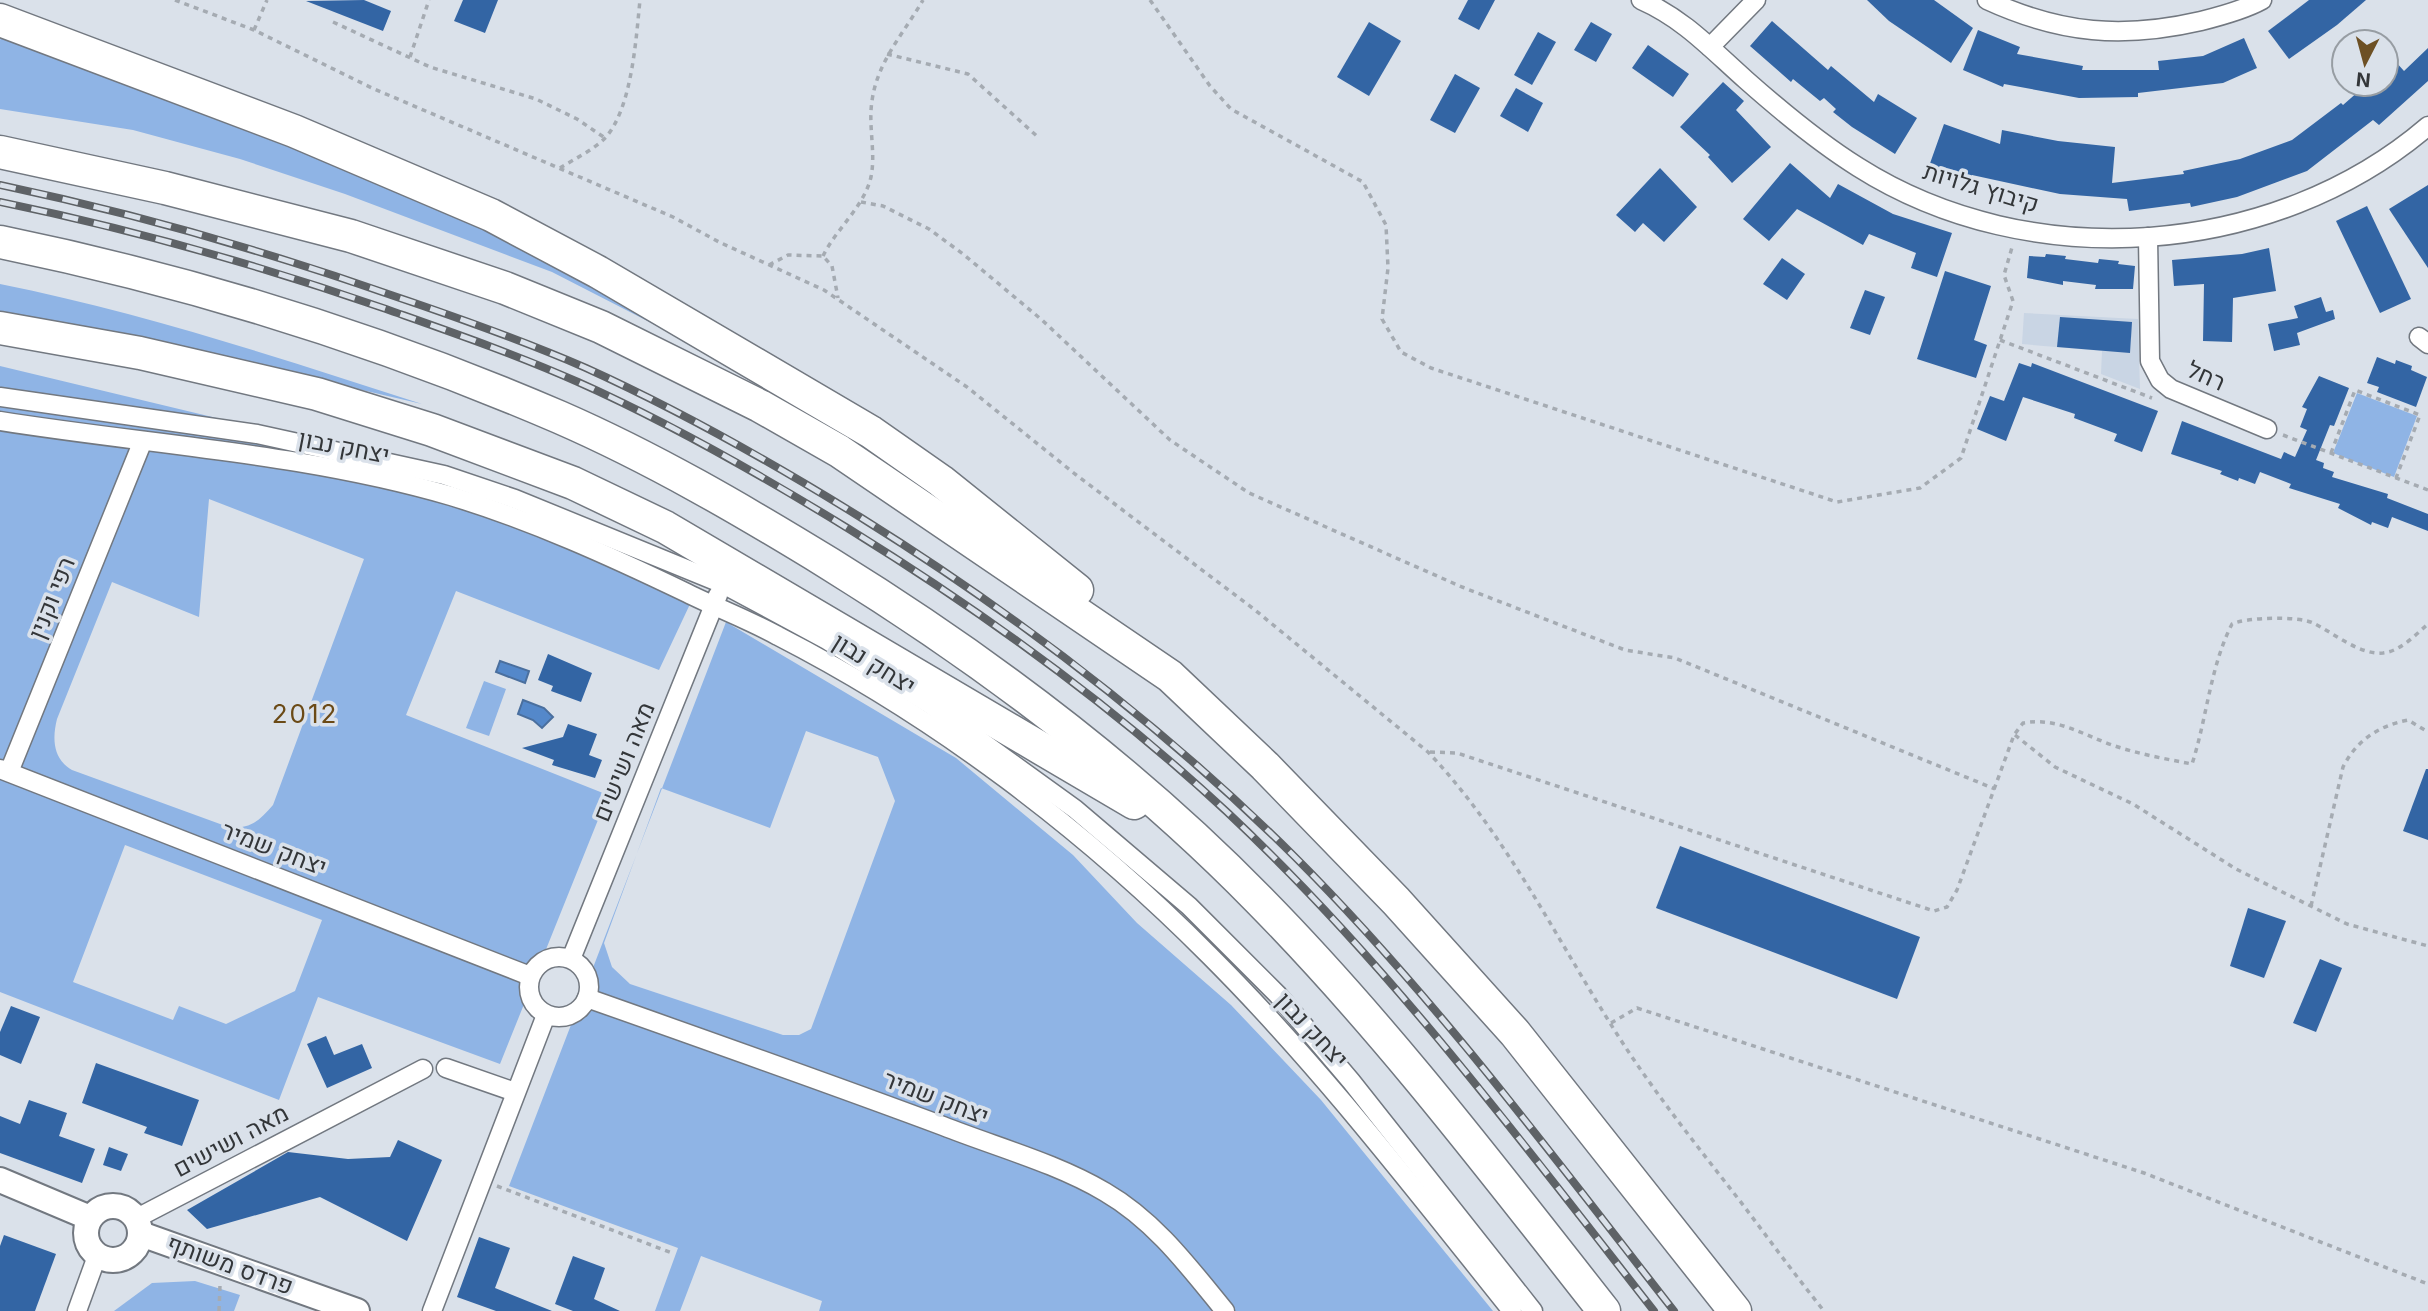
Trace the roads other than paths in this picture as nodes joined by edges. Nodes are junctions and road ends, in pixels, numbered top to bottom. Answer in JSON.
{"nodes":[{"id":1,"x":1641,"y":0,"type":"edge"},
{"id":2,"x":1756,"y":0,"type":"edge"},
{"id":3,"x":1987,"y":0,"type":"edge"},
{"id":4,"x":2262,"y":0,"type":"edge"},
{"id":5,"x":0,"y":20,"type":"edge"},
{"id":6,"x":1710,"y":47,"type":"junction"},
{"id":7,"x":2428,"y":126,"type":"edge"},
{"id":8,"x":0,"y":152,"type":"edge"},
{"id":9,"x":2148,"y":237,"type":"junction"},
{"id":10,"x":0,"y":242,"type":"edge"},
{"id":11,"x":0,"y":329,"type":"edge"},
{"id":12,"x":0,"y":397,"type":"edge"},
{"id":13,"x":0,"y":421,"type":"edge"},
{"id":14,"x":2267,"y":429,"type":"road end"},
{"id":15,"x":142,"y":443,"type":"junction"},
{"id":16,"x":723,"y":584,"type":"junction"},
{"id":17,"x":713,"y":606,"type":"junction"},
{"id":18,"x":1170,"y":676,"type":"junction"},
{"id":19,"x":4,"y":771,"type":"edge"},
{"id":20,"x":1200,"y":842,"type":"junction"},
{"id":21,"x":571,"y":959,"type":"junction"},
{"id":22,"x":530,"y":976,"type":"junction"},
{"id":23,"x":587,"y":998,"type":"junction"},
{"id":24,"x":546,"y":1015,"type":"junction"},
{"id":25,"x":446,"y":1068,"type":"dead end"},
{"id":26,"x":423,"y":1069,"type":"dead end"},
{"id":27,"x":515,"y":1092,"type":"junction"},
{"id":28,"x":0,"y":1180,"type":"edge"},
{"id":29,"x":90,"y":1218,"type":"junction"},
{"id":30,"x":139,"y":1226,"type":"junction"},
{"id":31,"x":97,"y":1255,"type":"junction"},
{"id":32,"x":77,"y":1311,"type":"edge"},
{"id":33,"x":357,"y":1311,"type":"edge"},
{"id":34,"x":432,"y":1311,"type":"edge"},
{"id":35,"x":1225,"y":1311,"type":"edge"},
{"id":36,"x":1512,"y":1311,"type":"edge"},
{"id":37,"x":1533,"y":1311,"type":"edge"},
{"id":38,"x":1604,"y":1311,"type":"edge"},
{"id":39,"x":1735,"y":1311,"type":"edge"}],
"edges":[{"from":1,"to":6,"type":"street","name":"קיבוץ גלויות"},
{"from":2,"to":6,"type":"street"},
{"from":3,"to":4,"type":"street"},
{"from":5,"to":18,"type":"highway"},
{"from":6,"to":9,"type":"street","name":"קיבוץ גלויות"},
{"from":7,"to":9,"type":"street","name":"קיבוץ גלויות"},
{"from":8,"to":18,"type":"highway"},
{"from":9,"to":14,"type":"street","name":"רחל"},
{"from":10,"to":20,"type":"highway"},
{"from":11,"to":20,"type":"highway"},
{"from":12,"to":16,"type":"street","name":"יצחק נבון"},
{"from":13,"to":15,"type":"street","name":"יצחק נבון"},
{"from":15,"to":17,"type":"street","name":"יצחק נבון"},
{"from":15,"to":19,"type":"street","name":"רפי וקנין"},
{"from":16,"to":17,"type":"street","name":"מאה ושישים"},
{"from":16,"to":37,"type":"street","name":"יצחק נבון"},
{"from":17,"to":21,"type":"street","name":"מאה ושישים"},
{"from":17,"to":36,"type":"street","name":"יצחק נבון"},
{"from":18,"to":39,"type":"highway"},
{"from":19,"to":22,"type":"street","name":"יצחק שמיר"},
{"from":20,"to":38,"type":"highway"},
{"from":21,"to":22,"type":"street"},
{"from":21,"to":23,"type":"street"},
{"from":22,"to":24,"type":"street"},
{"from":23,"to":24,"type":"street"},
{"from":23,"to":35,"type":"street","name":"יצחק שמיר"},
{"from":24,"to":27,"type":"street"},
{"from":25,"to":27,"type":"street"},
{"from":26,"to":30,"type":"street","name":"מאה ושישים"},
{"from":27,"to":34,"type":"street"},
{"from":28,"to":29,"type":"street"},
{"from":29,"to":30,"type":"street"},
{"from":29,"to":31,"type":"street"},
{"from":30,"to":31,"type":"street"},
{"from":30,"to":33,"type":"street","name":"פרדס משותף"},
{"from":31,"to":32,"type":"street"}]}
